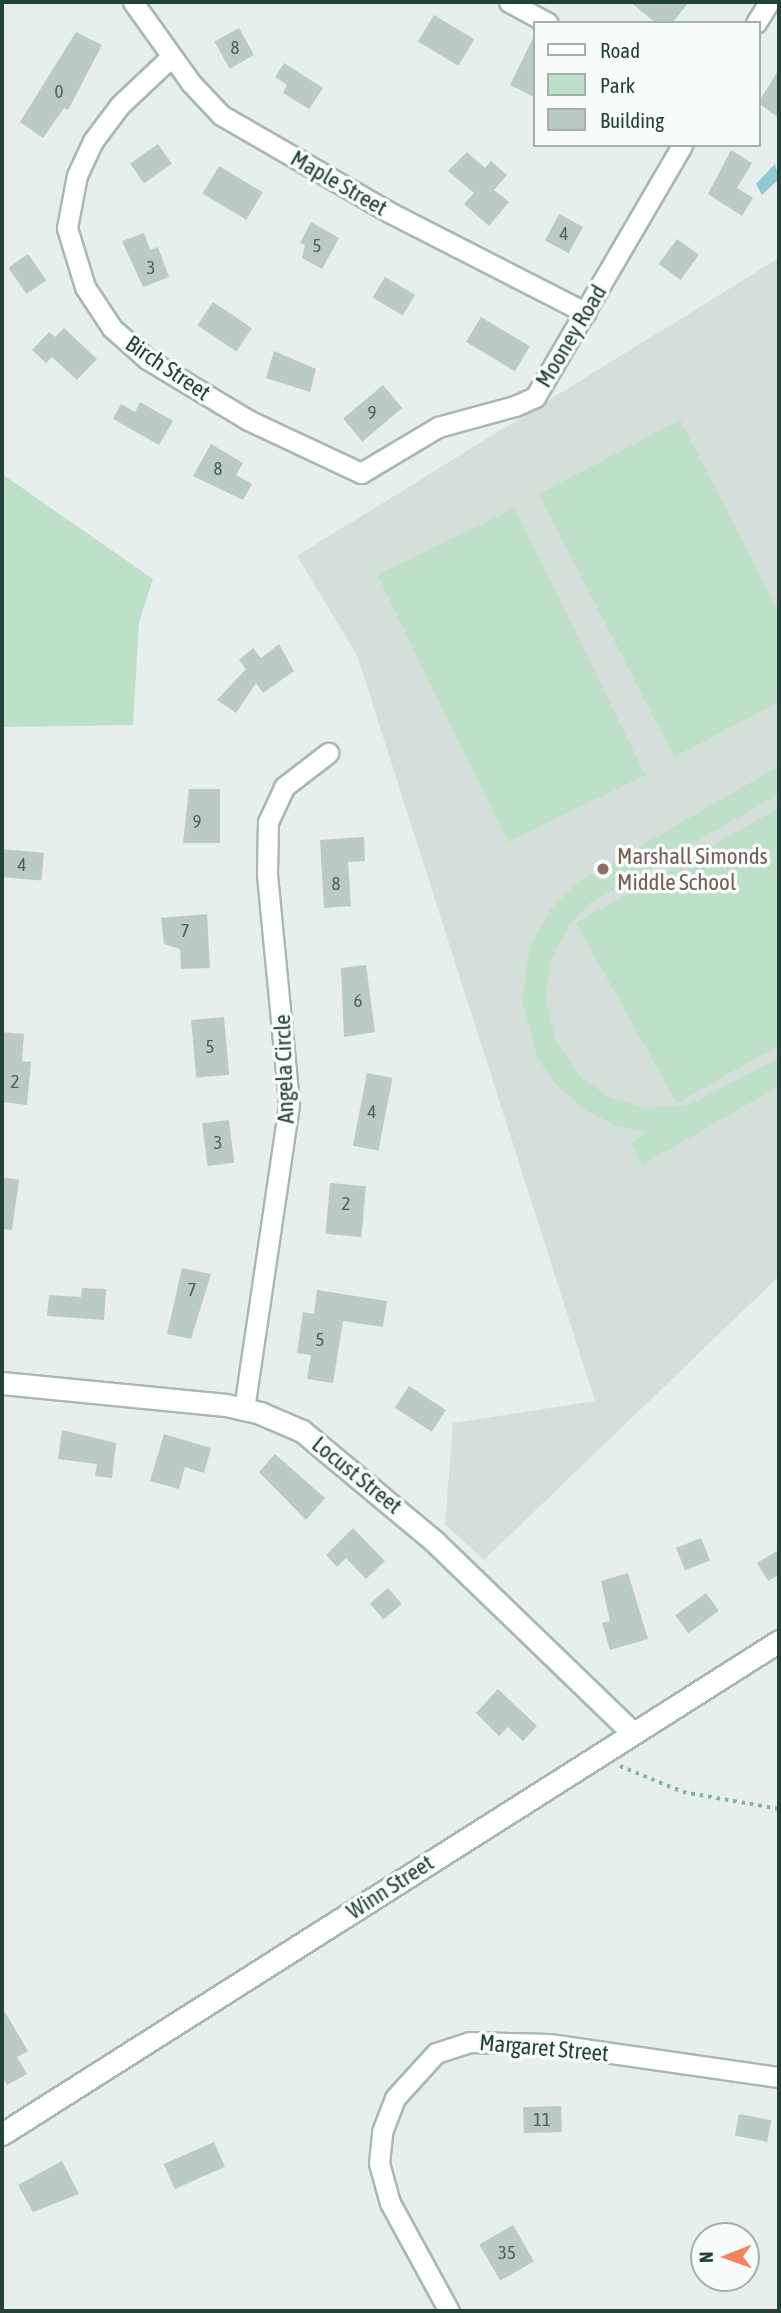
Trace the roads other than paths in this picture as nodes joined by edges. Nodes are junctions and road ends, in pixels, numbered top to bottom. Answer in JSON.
{"nodes":[{"id":1,"x":133,"y":2,"type":"edge"},
{"id":2,"x":509,"y":2,"type":"edge"},
{"id":3,"x":769,"y":2,"type":"edge"},
{"id":4,"x":544,"y":21,"type":"edge"},
{"id":5,"x":757,"y":21,"type":"edge"},
{"id":6,"x":171,"y":57,"type":"junction"},
{"id":7,"x":681,"y":147,"type":"edge"},
{"id":8,"x":586,"y":313,"type":"junction"},
{"id":9,"x":361,"y":473,"type":"joint"},
{"id":10,"x":328,"y":753,"type":"dead end"},
{"id":11,"x":2,"y":1383,"type":"edge"},
{"id":12,"x":244,"y":1409,"type":"junction"},
{"id":13,"x":779,"y":1641,"type":"edge"},
{"id":14,"x":632,"y":1732,"type":"junction"},
{"id":15,"x":779,"y":2077,"type":"edge"},
{"id":16,"x":2,"y":2134,"type":"edge"},
{"id":17,"x":449,"y":2311,"type":"edge"}],
"edges":[{"from":1,"to":6,"type":"street","name":"Maple Street"},
{"from":2,"to":4,"type":"street"},
{"from":3,"to":5,"type":"street"},
{"from":6,"to":8,"type":"street","name":"Maple Street"},
{"from":6,"to":9,"type":"street","name":"Birch Street"},
{"from":7,"to":8,"type":"street","name":"Mooney Road"},
{"from":8,"to":9,"type":"street","name":"Mooney Road"},
{"from":10,"to":12,"type":"street","name":"Angela Circle"},
{"from":11,"to":12,"type":"main road","name":"Locust Street"},
{"from":12,"to":14,"type":"main road","name":"Locust Street"},
{"from":13,"to":14,"type":"main road","name":"Winn Street"},
{"from":14,"to":16,"type":"main road","name":"Winn Street"},
{"from":15,"to":17,"type":"street","name":"Margaret Street"}]}
